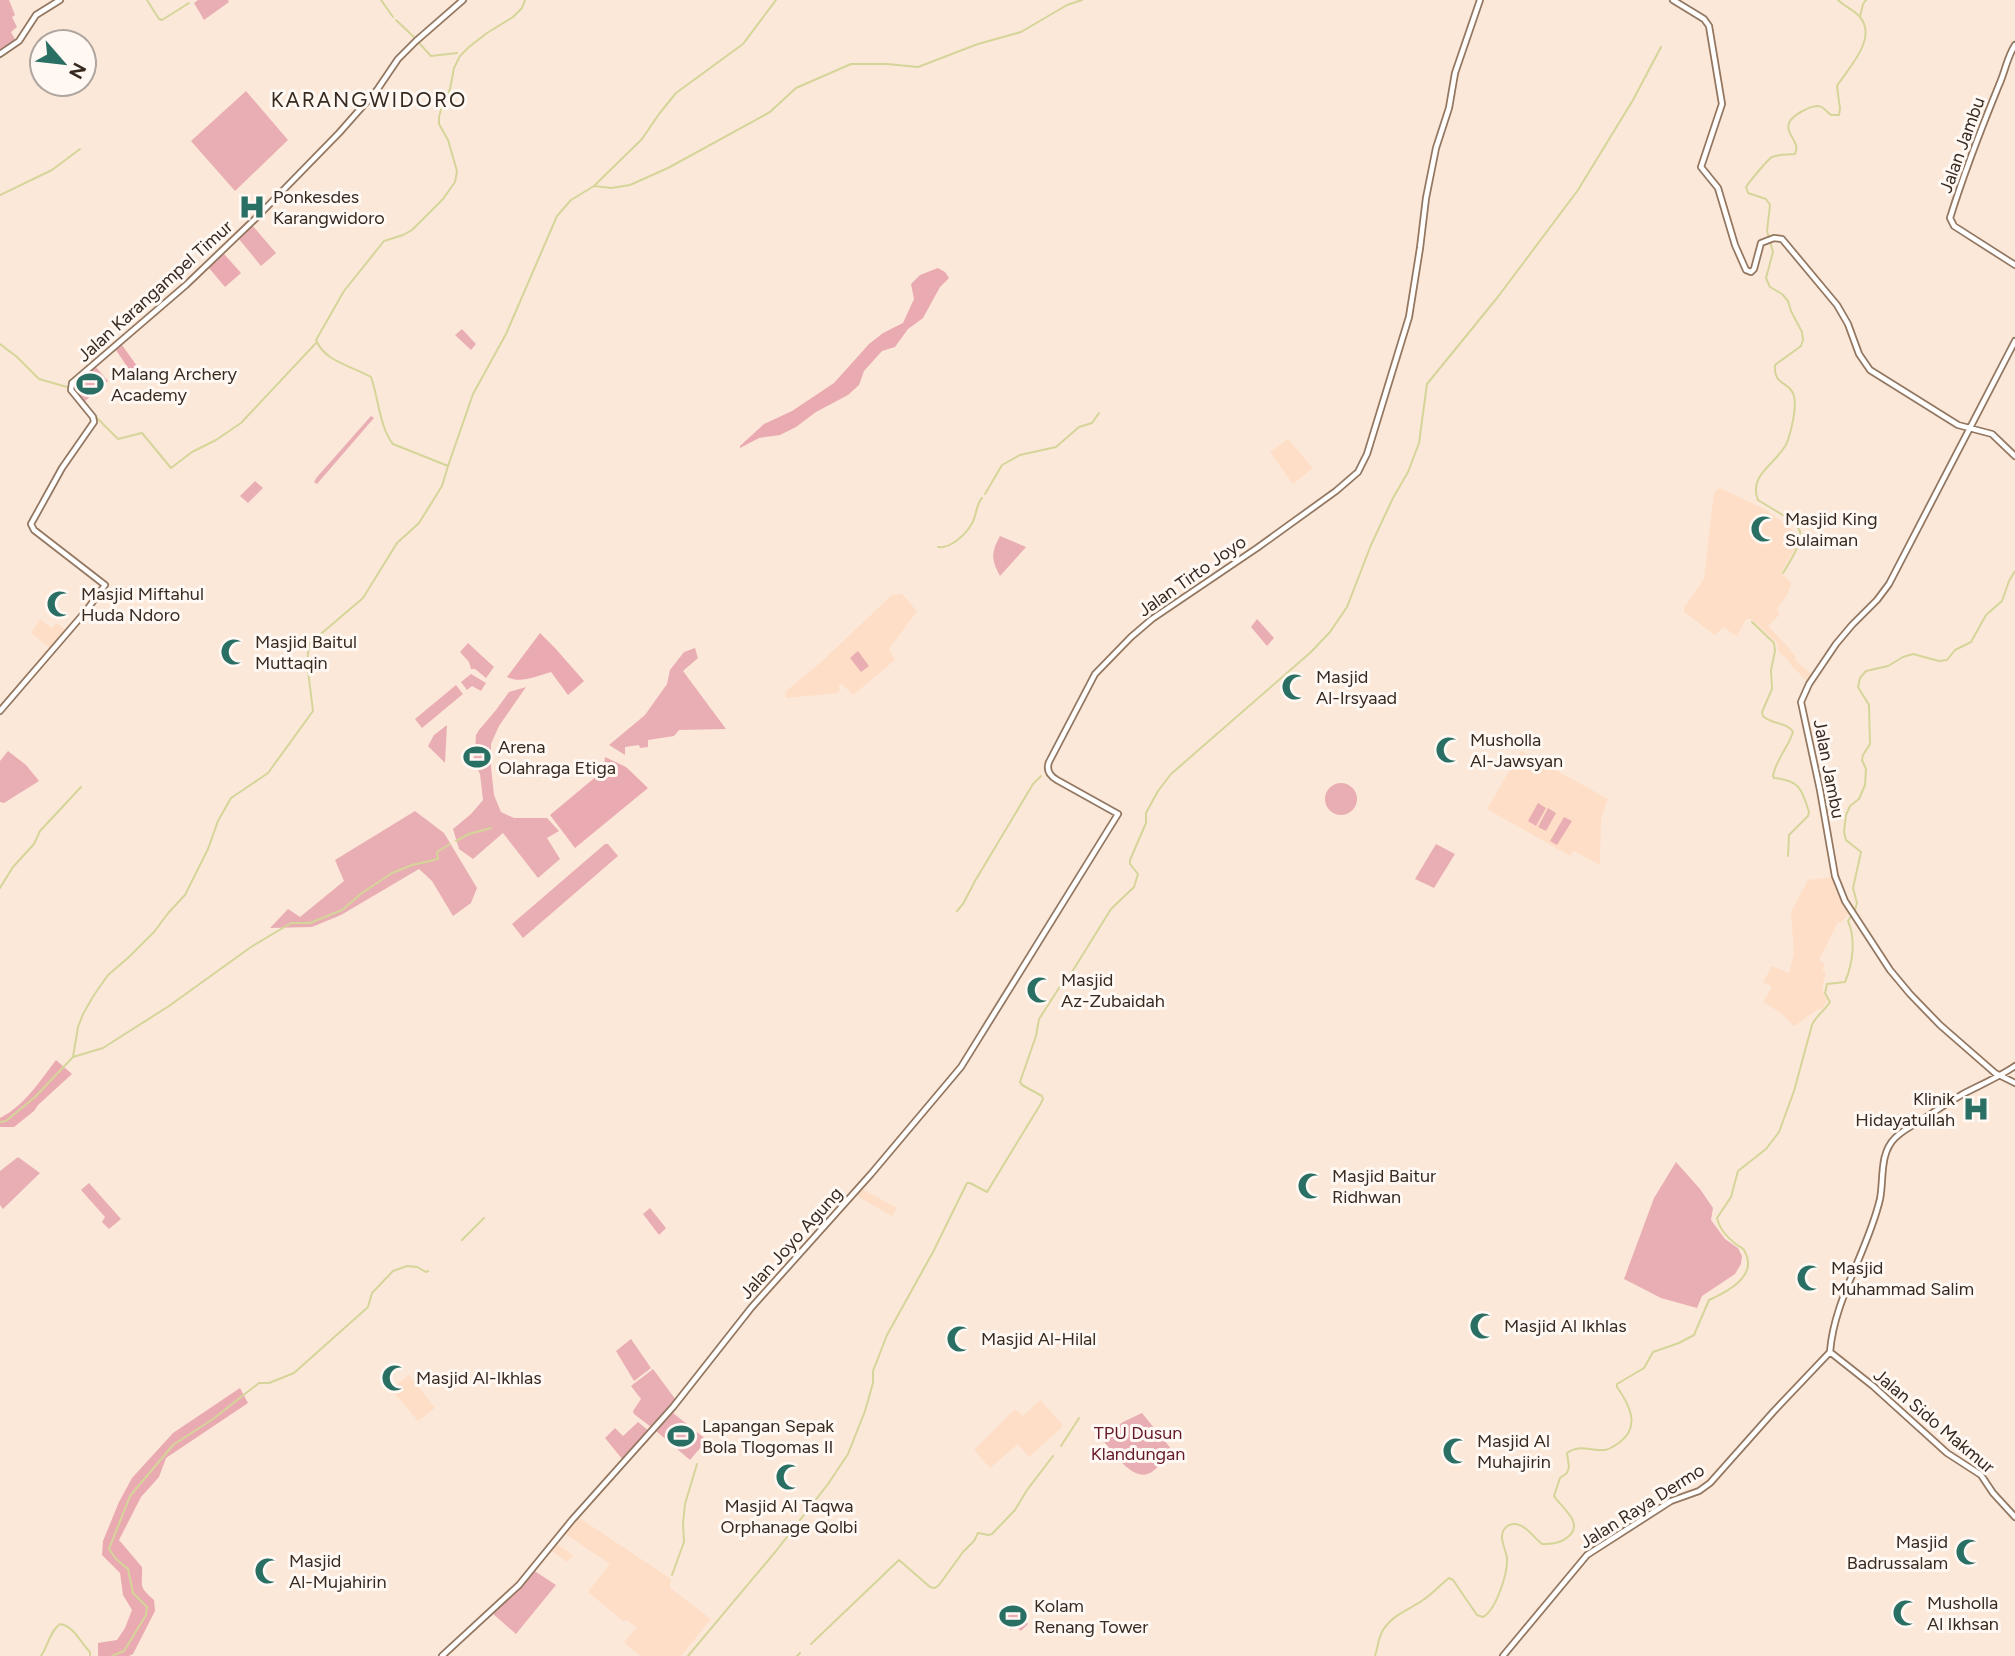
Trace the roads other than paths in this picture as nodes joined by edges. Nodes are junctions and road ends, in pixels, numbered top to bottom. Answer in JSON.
{"nodes":[{"id":1,"x":60,"y":0,"type":"edge"},
{"id":2,"x":463,"y":0,"type":"edge"},
{"id":3,"x":1480,"y":0,"type":"edge"},
{"id":4,"x":1672,"y":0,"type":"edge"},
{"id":5,"x":2015,"y":45,"type":"edge"},
{"id":6,"x":0,"y":54,"type":"edge"},
{"id":7,"x":2015,"y":265,"type":"edge"},
{"id":8,"x":2015,"y":341,"type":"edge"},
{"id":9,"x":1970,"y":429,"type":"junction"},
{"id":10,"x":2015,"y":456,"type":"edge"},
{"id":11,"x":0,"y":711,"type":"edge"},
{"id":12,"x":1118,"y":814,"type":"joint"},
{"id":13,"x":2015,"y":1066,"type":"edge"},
{"id":14,"x":1999,"y":1076,"type":"junction"},
{"id":15,"x":2015,"y":1083,"type":"edge"},
{"id":16,"x":1829,"y":1352,"type":"junction"},
{"id":17,"x":2015,"y":1517,"type":"edge"},
{"id":18,"x":442,"y":1656,"type":"edge"},
{"id":19,"x":1503,"y":1656,"type":"edge"}],
"edges":[{"from":1,"to":6,"type":"street"},
{"from":2,"to":11,"type":"street","name":"Jalan Karangampel Timur"},
{"from":3,"to":12,"type":"street","name":"Jalan Tirto Joyo"},
{"from":4,"to":9,"type":"street"},
{"from":5,"to":7,"type":"street","name":"Jalan Jambu"},
{"from":8,"to":9,"type":"street","name":"Jalan Jambu"},
{"from":9,"to":10,"type":"street"},
{"from":9,"to":14,"type":"street","name":"Jalan Jambu"},
{"from":12,"to":18,"type":"street","name":"Jalan Joyo Agung"},
{"from":13,"to":14,"type":"street"},
{"from":14,"to":15,"type":"street","name":"Jalan Jambu"},
{"from":14,"to":16,"type":"street"},
{"from":16,"to":17,"type":"street","name":"Jalan Sido Makmur"},
{"from":16,"to":19,"type":"street","name":"Jalan Raya Dermo"}]}
